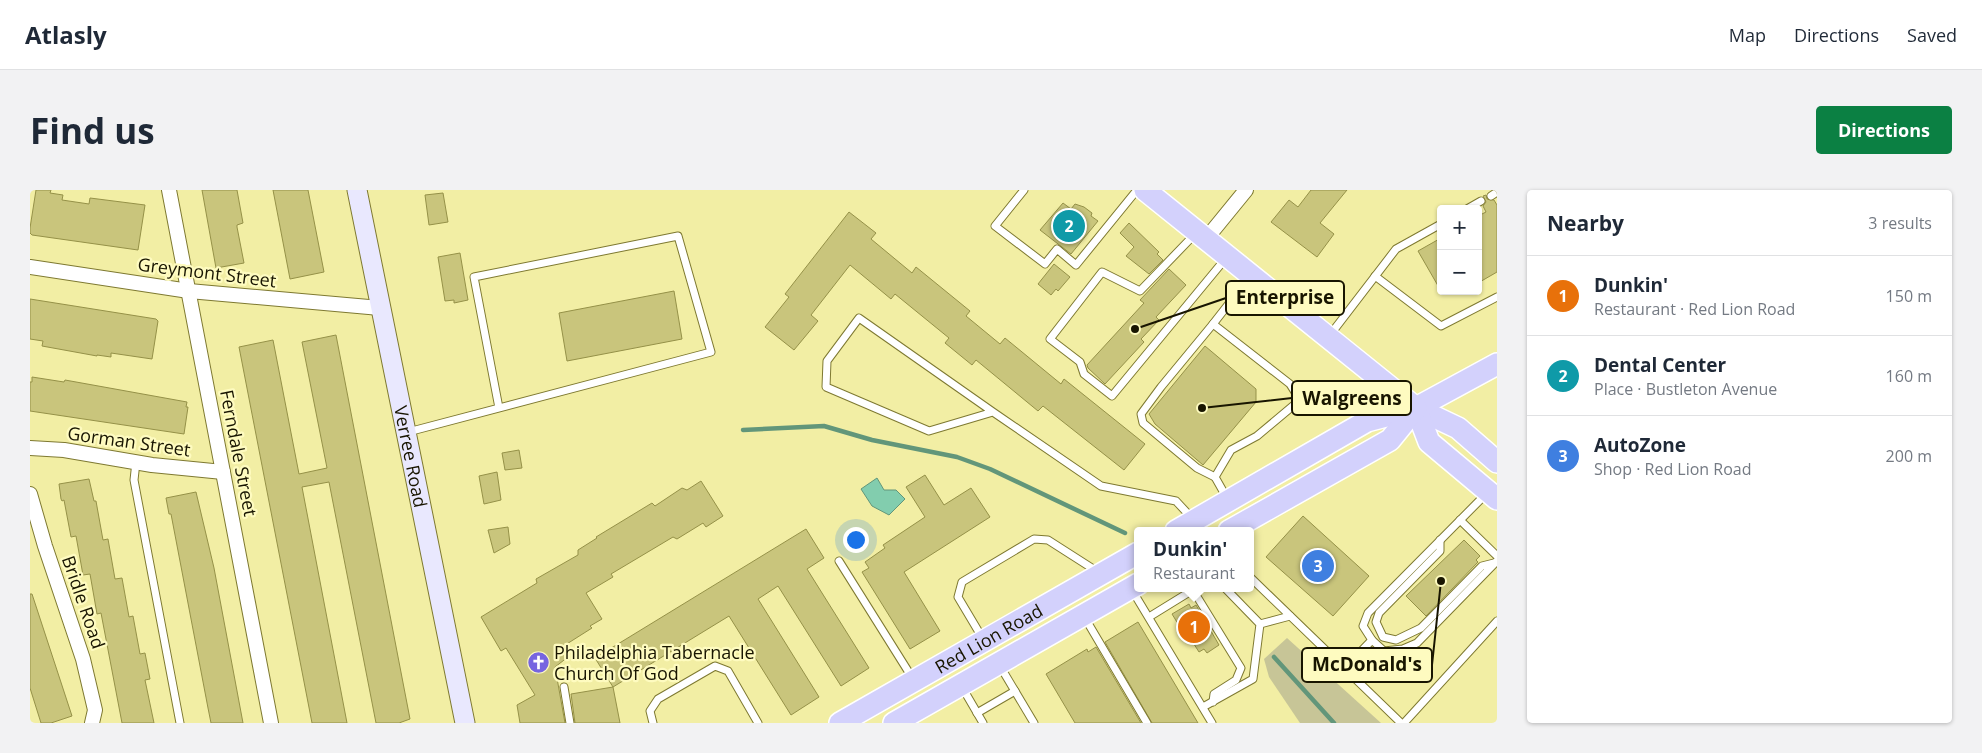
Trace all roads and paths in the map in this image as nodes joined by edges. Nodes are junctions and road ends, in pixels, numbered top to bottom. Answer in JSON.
{"nodes":[{"id":1,"x":169,"y":190,"type":"edge"},
{"id":2,"x":357,"y":190,"type":"edge"},
{"id":3,"x":1024,"y":190,"type":"edge"},
{"id":4,"x":1137,"y":190,"type":"edge"},
{"id":5,"x":1145,"y":190,"type":"edge"},
{"id":6,"x":1246,"y":190,"type":"edge"},
{"id":7,"x":1480,"y":201,"type":"dead end"},
{"id":8,"x":1474,"y":205,"type":"edge"},
{"id":9,"x":1437,"y":226,"type":"edge"},
{"id":10,"x":1201,"y":236,"type":"junction"},
{"id":11,"x":1227,"y":256,"type":"junction"},
{"id":12,"x":30,"y":267,"type":"edge"},
{"id":13,"x":1251,"y":276,"type":"junction"},
{"id":14,"x":1375,"y":276,"type":"junction"},
{"id":15,"x":189,"y":291,"type":"junction"},
{"id":16,"x":1497,"y":297,"type":"edge"},
{"id":17,"x":380,"y":308,"type":"junction"},
{"id":18,"x":1213,"y":324,"type":"junction"},
{"id":19,"x":1328,"y":337,"type":"junction"},
{"id":20,"x":1497,"y":364,"type":"edge"},
{"id":21,"x":499,"y":408,"type":"junction"},
{"id":22,"x":1416,"y":408,"type":"junction"},
{"id":23,"x":992,"y":412,"type":"junction"},
{"id":24,"x":406,"y":433,"type":"junction"},
{"id":25,"x":30,"y":448,"type":"edge"},
{"id":26,"x":136,"y":462,"type":"junction"},
{"id":27,"x":1497,"y":462,"type":"edge"},
{"id":28,"x":223,"y":472,"type":"junction"},
{"id":29,"x":1215,"y":477,"type":"junction"},
{"id":30,"x":30,"y":494,"type":"edge"},
{"id":31,"x":1493,"y":496,"type":"edge"},
{"id":32,"x":1228,"y":500,"type":"junction"},
{"id":33,"x":1460,"y":520,"type":"junction"},
{"id":34,"x":1191,"y":527,"type":"edge"},
{"id":35,"x":1236,"y":527,"type":"edge"},
{"id":36,"x":1440,"y":540,"type":"junction"},
{"id":37,"x":1134,"y":554,"type":"edge"},
{"id":38,"x":1496,"y":560,"type":"edge"},
{"id":39,"x":839,"y":561,"type":"dead end"},
{"id":40,"x":1101,"y":574,"type":"junction"},
{"id":41,"x":1254,"y":581,"type":"edge"},
{"id":42,"x":1134,"y":586,"type":"edge"},
{"id":43,"x":1137,"y":592,"type":"edge"},
{"id":44,"x":1190,"y":592,"type":"edge"},
{"id":45,"x":1197,"y":592,"type":"edge"},
{"id":46,"x":1229,"y":592,"type":"edge"},
{"id":47,"x":1084,"y":615,"type":"junction"},
{"id":48,"x":1290,"y":616,"type":"junction"},
{"id":49,"x":1149,"y":617,"type":"junction"},
{"id":50,"x":1497,"y":622,"type":"edge"},
{"id":51,"x":1260,"y":624,"type":"junction"},
{"id":52,"x":1372,"y":640,"type":"junction"},
{"id":53,"x":989,"y":653,"type":"junction"},
{"id":54,"x":1344,"y":668,"type":"junction"},
{"id":55,"x":912,"y":681,"type":"junction"},
{"id":56,"x":961,"y":685,"type":"junction"},
{"id":57,"x":564,"y":687,"type":"dead end"},
{"id":58,"x":1015,"y":691,"type":"junction"},
{"id":59,"x":1213,"y":702,"type":"junction"},
{"id":60,"x":925,"y":705,"type":"junction"},
{"id":61,"x":1203,"y":708,"type":"junction"},
{"id":62,"x":977,"y":713,"type":"junction"},
{"id":63,"x":92,"y":723,"type":"edge"},
{"id":64,"x":180,"y":723,"type":"edge"},
{"id":65,"x":271,"y":723,"type":"edge"},
{"id":66,"x":465,"y":723,"type":"edge"},
{"id":67,"x":570,"y":723,"type":"edge"},
{"id":68,"x":653,"y":723,"type":"edge"},
{"id":69,"x":758,"y":723,"type":"edge"},
{"id":70,"x":840,"y":723,"type":"edge"},
{"id":71,"x":894,"y":723,"type":"edge"},
{"id":72,"x":983,"y":723,"type":"edge"},
{"id":73,"x":1034,"y":723,"type":"edge"},
{"id":74,"x":1147,"y":723,"type":"edge"},
{"id":75,"x":1212,"y":723,"type":"edge"},
{"id":76,"x":1402,"y":723,"type":"edge"}],
"edges":[{"from":1,"to":15,"type":"street","name":"Ferndale Street"},
{"from":2,"to":17,"type":"main road","name":"Verree Road"},
{"from":3,"to":4,"type":"lane"},
{"from":5,"to":10,"type":"main road"},
{"from":6,"to":10,"type":"street"},
{"from":7,"to":8,"type":"lane"},
{"from":9,"to":14,"type":"lane"},
{"from":10,"to":11,"type":"main road"},
{"from":10,"to":11,"type":"lane"},
{"from":11,"to":13,"type":"main road"},
{"from":12,"to":15,"type":"street","name":"Greymont Street"},
{"from":13,"to":18,"type":"lane"},
{"from":13,"to":19,"type":"main road"},
{"from":14,"to":16,"type":"lane"},
{"from":14,"to":19,"type":"lane"},
{"from":15,"to":17,"type":"street","name":"Greymont Street"},
{"from":15,"to":28,"type":"street","name":"Ferndale Street"},
{"from":17,"to":24,"type":"main road","name":"Verree Road"},
{"from":18,"to":29,"type":"lane"},
{"from":18,"to":29,"type":"lane"},
{"from":19,"to":22,"type":"main road"},
{"from":20,"to":22,"type":"main road"},
{"from":21,"to":21,"type":"lane"},
{"from":21,"to":24,"type":"lane"},
{"from":22,"to":27,"type":"main road"},
{"from":22,"to":31,"type":"main road"},
{"from":22,"to":32,"type":"main road"},
{"from":22,"to":35,"type":"main road"},
{"from":23,"to":23,"type":"lane"},
{"from":23,"to":34,"type":"lane"},
{"from":24,"to":66,"type":"main road","name":"Verree Road"},
{"from":25,"to":26,"type":"street","name":"Gorman Street"},
{"from":26,"to":28,"type":"street","name":"Gorman Street"},
{"from":26,"to":64,"type":"lane"},
{"from":28,"to":65,"type":"street","name":"Ferndale Street"},
{"from":29,"to":32,"type":"lane"},
{"from":30,"to":63,"type":"street","name":"Bridle Road"},
{"from":31,"to":33,"type":"lane"},
{"from":32,"to":34,"type":"main road"},
{"from":33,"to":36,"type":"lane"},
{"from":33,"to":38,"type":"lane"},
{"from":36,"to":38,"type":"lane"},
{"from":36,"to":52,"type":"lane"},
{"from":37,"to":40,"type":"main road","name":"Red Lion Road"},
{"from":38,"to":52,"type":"lane"},
{"from":39,"to":55,"type":"lane"},
{"from":40,"to":53,"type":"main road","name":"Red Lion Road"},
{"from":40,"to":53,"type":"lane"},
{"from":41,"to":48,"type":"lane"},
{"from":42,"to":47,"type":"main road","name":"Red Lion Road"},
{"from":43,"to":49,"type":"lane"},
{"from":44,"to":49,"type":"lane"},
{"from":45,"to":59,"type":"lane"},
{"from":46,"to":51,"type":"lane"},
{"from":47,"to":53,"type":"main road","name":"Red Lion Road"},
{"from":47,"to":74,"type":"lane"},
{"from":48,"to":51,"type":"lane"},
{"from":48,"to":54,"type":"lane"},
{"from":49,"to":61,"type":"lane"},
{"from":50,"to":76,"type":"lane"},
{"from":51,"to":59,"type":"lane"},
{"from":52,"to":54,"type":"lane"},
{"from":53,"to":55,"type":"main road","name":"Red Lion Road"},
{"from":53,"to":56,"type":"main road","name":"Red Lion Road"},
{"from":53,"to":58,"type":"lane"},
{"from":54,"to":76,"type":"lane"},
{"from":55,"to":60,"type":"main road"},
{"from":55,"to":70,"type":"main road","name":"Red Lion Road"},
{"from":56,"to":60,"type":"main road","name":"Red Lion Road"},
{"from":56,"to":62,"type":"lane"},
{"from":57,"to":67,"type":"lane"},
{"from":58,"to":62,"type":"lane"},
{"from":58,"to":73,"type":"lane"},
{"from":59,"to":61,"type":"lane"},
{"from":60,"to":71,"type":"main road","name":"Red Lion Road"},
{"from":61,"to":75,"type":"lane"},
{"from":62,"to":72,"type":"lane"},
{"from":68,"to":69,"type":"lane"}]}
